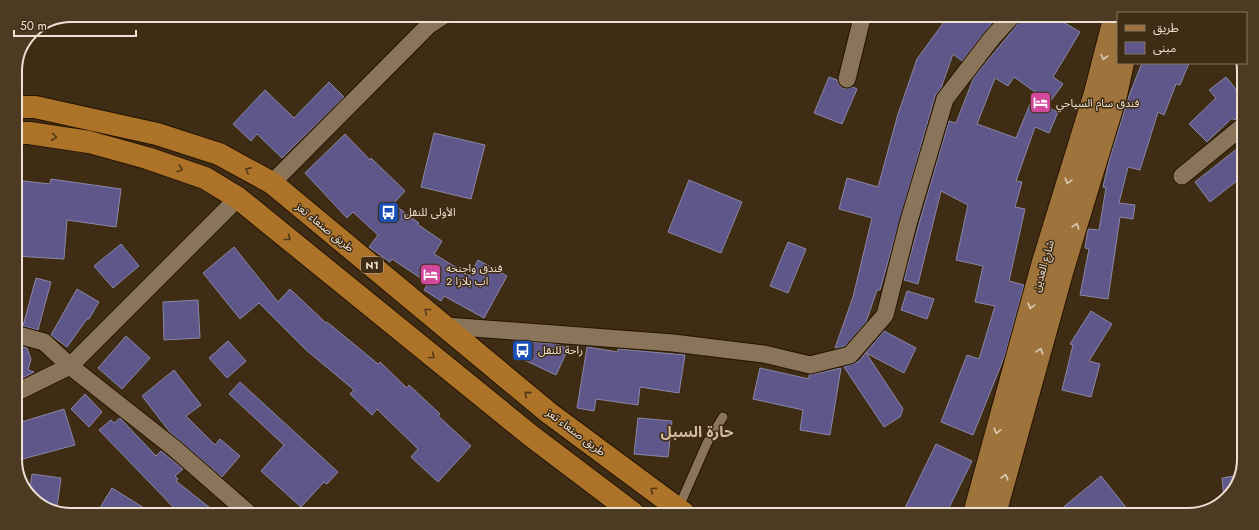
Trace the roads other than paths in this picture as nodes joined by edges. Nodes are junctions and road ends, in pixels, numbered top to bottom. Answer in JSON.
{"nodes":[{"id":1,"x":434,"y":22,"type":"edge"},
{"id":2,"x":861,"y":22,"type":"edge"},
{"id":3,"x":1006,"y":22,"type":"edge"},
{"id":4,"x":1113,"y":22,"type":"edge"},
{"id":5,"x":1123,"y":64,"type":"edge"},
{"id":6,"x":847,"y":79,"type":"dead end"},
{"id":7,"x":22,"y":106,"type":"edge"},
{"id":8,"x":1237,"y":131,"type":"edge"},
{"id":9,"x":22,"y":134,"type":"edge"},
{"id":10,"x":1182,"y":176,"type":"dead end"},
{"id":11,"x":272,"y":183,"type":"junction"},
{"id":12,"x":238,"y":198,"type":"junction"},
{"id":13,"x":446,"y":326,"type":"junction"},
{"id":14,"x":22,"y":336,"type":"edge"},
{"id":15,"x":70,"y":366,"type":"junction"},
{"id":16,"x":22,"y":390,"type":"edge"},
{"id":17,"x":723,"y":417,"type":"dead end"},
{"id":18,"x":242,"y":508,"type":"edge"},
{"id":19,"x":626,"y":508,"type":"edge"},
{"id":20,"x":677,"y":508,"type":"edge"},
{"id":21,"x":682,"y":508,"type":"edge"},
{"id":22,"x":976,"y":508,"type":"edge"},
{"id":23,"x":997,"y":508,"type":"edge"}],
"edges":[{"from":1,"to":11,"type":"street"},
{"from":2,"to":6,"type":"street"},
{"from":3,"to":13,"type":"street"},
{"from":4,"to":22,"type":"main road","name":"شارع العدين","one_way":true},
{"from":23,"to":5,"type":"main road","name":"شارع العدين","one_way":true},
{"from":11,"to":7,"type":"highway","name":"طريق صنعاء تعز","number":"N1","one_way":true},
{"from":8,"to":10,"type":"street"},
{"from":9,"to":12,"type":"highway","one_way":true},
{"from":13,"to":11,"type":"highway","name":"طريق صنعاء تعز","number":"N1","one_way":true},
{"from":12,"to":15,"type":"street"},
{"from":12,"to":19,"type":"highway","one_way":true},
{"from":20,"to":13,"type":"highway","name":"طريق صنعاء تعز","number":"N1","one_way":true},
{"from":14,"to":15,"type":"street"},
{"from":15,"to":16,"type":"street"},
{"from":15,"to":18,"type":"street"},
{"from":17,"to":21,"type":"lane"}]}
